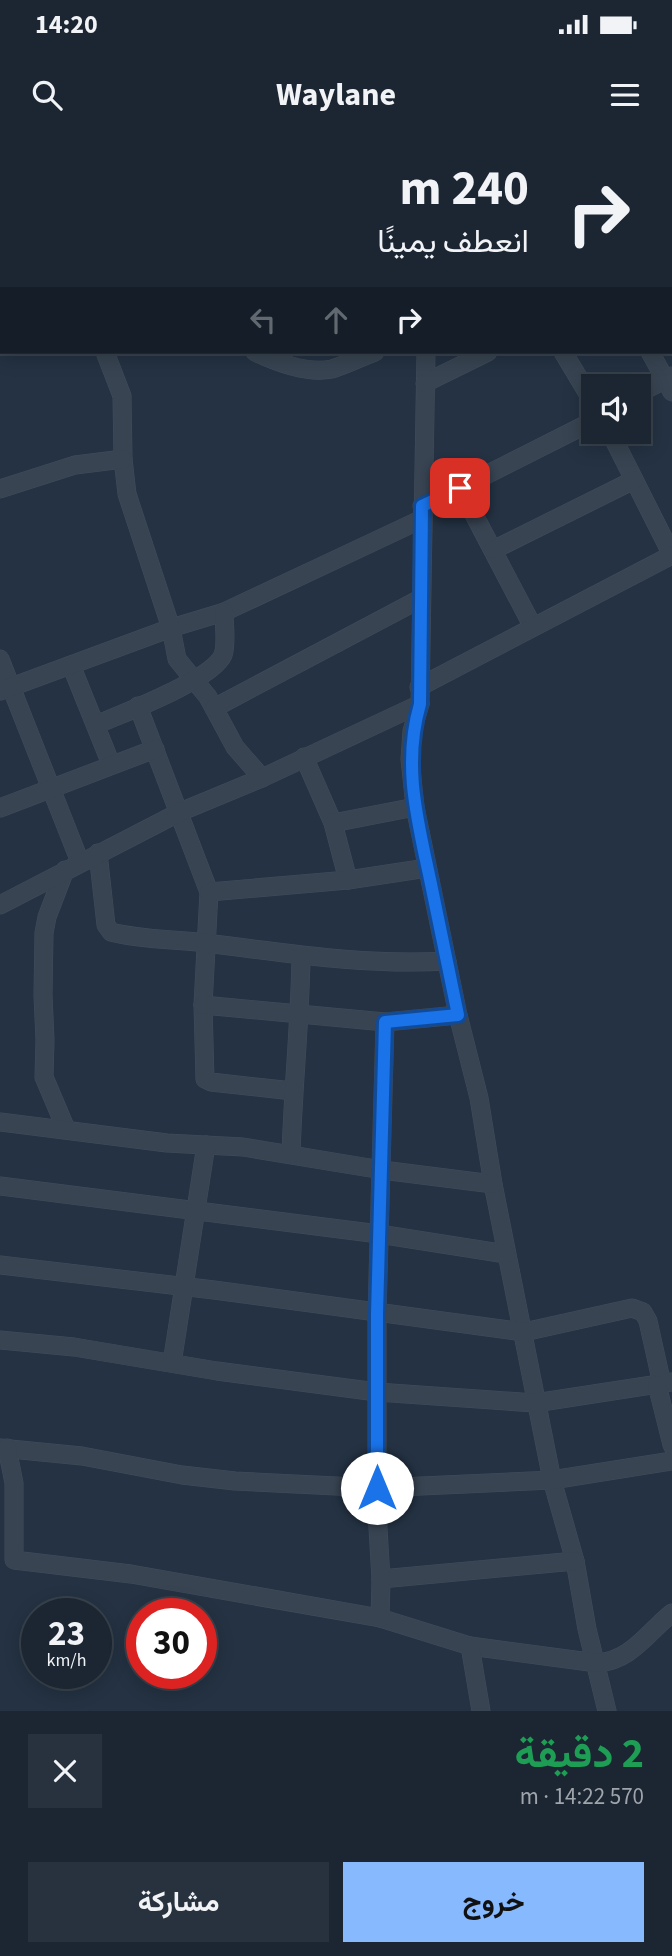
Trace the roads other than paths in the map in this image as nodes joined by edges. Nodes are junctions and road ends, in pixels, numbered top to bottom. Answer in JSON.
{"nodes":[{"id":1,"x":106,"y":354,"type":"edge"},
{"id":2,"x":259,"y":354,"type":"edge"},
{"id":3,"x":370,"y":354,"type":"edge"},
{"id":4,"x":426,"y":354,"type":"edge"},
{"id":5,"x":484,"y":354,"type":"edge"},
{"id":6,"x":564,"y":354,"type":"edge"},
{"id":7,"x":651,"y":354,"type":"edge"},
{"id":8,"x":581,"y":382,"type":"edge"},
{"id":9,"x":670,"y":382,"type":"edge"},
{"id":10,"x":425,"y":383,"type":"junction"},
{"id":11,"x":651,"y":389,"type":"edge"},
{"id":12,"x":581,"y":427,"type":"edge"},
{"id":13,"x":616,"y":444,"type":"edge"},
{"id":14,"x":123,"y":459,"type":"junction"},
{"id":15,"x":634,"y":480,"type":"junction"},
{"id":16,"x":460,"y":488,"type":"junction"},
{"id":17,"x":0,"y":489,"type":"edge"},
{"id":18,"x":422,"y":512,"type":"junction"},
{"id":19,"x":493,"y":550,"type":"junction"},
{"id":20,"x":672,"y":555,"type":"edge"},
{"id":21,"x":420,"y":598,"type":"junction"},
{"id":22,"x":224,"y":612,"type":"junction"},
{"id":23,"x":533,"y":627,"type":"junction"},
{"id":24,"x":171,"y":628,"type":"junction"},
{"id":25,"x":0,"y":659,"type":"edge"},
{"id":26,"x":71,"y":665,"type":"junction"},
{"id":27,"x":193,"y":682,"type":"junction"},
{"id":28,"x":6,"y":689,"type":"edge"},
{"id":29,"x":419,"y":696,"type":"junction"},
{"id":30,"x":138,"y":706,"type":"junction"},
{"id":31,"x":214,"y":708,"type":"junction"},
{"id":32,"x":96,"y":725,"type":"junction"},
{"id":33,"x":155,"y":748,"type":"junction"},
{"id":34,"x":304,"y":757,"type":"junction"},
{"id":35,"x":111,"y":764,"type":"junction"},
{"id":36,"x":262,"y":778,"type":"junction"},
{"id":37,"x":51,"y":788,"type":"junction"},
{"id":38,"x":415,"y":807,"type":"junction"},
{"id":39,"x":0,"y":808,"type":"edge"},
{"id":40,"x":180,"y":812,"type":"junction"},
{"id":41,"x":333,"y":823,"type":"junction"},
{"id":42,"x":98,"y":853,"type":"junction"},
{"id":43,"x":72,"y":866,"type":"junction"},
{"id":44,"x":427,"y":868,"type":"junction"},
{"id":45,"x":348,"y":880,"type":"junction"},
{"id":46,"x":209,"y":892,"type":"junction"},
{"id":47,"x":0,"y":905,"type":"edge"},
{"id":48,"x":206,"y":943,"type":"junction"},
{"id":49,"x":301,"y":957,"type":"junction"},
{"id":50,"x":447,"y":961,"type":"junction"},
{"id":51,"x":203,"y":1005,"type":"junction"},
{"id":52,"x":300,"y":1014,"type":"junction"},
{"id":53,"x":458,"y":1015,"type":"junction"},
{"id":54,"x":385,"y":1022,"type":"junction"},
{"id":55,"x":293,"y":1091,"type":"junction"},
{"id":56,"x":0,"y":1122,"type":"edge"},
{"id":57,"x":66,"y":1129,"type":"junction"},
{"id":58,"x":206,"y":1145,"type":"junction"},
{"id":59,"x":291,"y":1154,"type":"junction"},
{"id":60,"x":382,"y":1170,"type":"junction"},
{"id":61,"x":493,"y":1184,"type":"junction"},
{"id":62,"x":0,"y":1186,"type":"edge"},
{"id":63,"x":195,"y":1210,"type":"junction"},
{"id":64,"x":379,"y":1234,"type":"junction"},
{"id":65,"x":506,"y":1254,"type":"junction"},
{"id":66,"x":0,"y":1265,"type":"edge"},
{"id":67,"x":183,"y":1286,"type":"junction"},
{"id":68,"x":377,"y":1314,"type":"junction"},
{"id":69,"x":524,"y":1332,"type":"junction"},
{"id":70,"x":0,"y":1340,"type":"edge"},
{"id":71,"x":172,"y":1363,"type":"junction"},
{"id":72,"x":664,"y":1384,"type":"edge"},
{"id":73,"x":377,"y":1392,"type":"junction"},
{"id":74,"x":535,"y":1403,"type":"junction"},
{"id":75,"x":672,"y":1445,"type":"edge"},
{"id":76,"x":3,"y":1448,"type":"edge"},
{"id":77,"x":672,"y":1461,"type":"edge"},
{"id":78,"x":552,"y":1480,"type":"junction"},
{"id":79,"x":377,"y":1488,"type":"junction"},
{"id":80,"x":7,"y":1560,"type":"edge"},
{"id":81,"x":575,"y":1561,"type":"junction"},
{"id":82,"x":381,"y":1579,"type":"junction"},
{"id":83,"x":672,"y":1613,"type":"edge"},
{"id":84,"x":380,"y":1618,"type":"junction"},
{"id":85,"x":470,"y":1646,"type":"junction"},
{"id":86,"x":597,"y":1663,"type":"junction"},
{"id":87,"x":481,"y":1711,"type":"edge"},
{"id":88,"x":607,"y":1711,"type":"edge"}],
"edges":[{"from":1,"to":14,"type":"street"},
{"from":2,"to":3,"type":"street"},
{"from":4,"to":10,"type":"street"},
{"from":5,"to":10,"type":"street"},
{"from":6,"to":8,"type":"street"},
{"from":7,"to":9,"type":"street"},
{"from":9,"to":11,"type":"street"},
{"from":10,"to":18,"type":"street"},
{"from":12,"to":16,"type":"street"},
{"from":13,"to":15,"type":"street"},
{"from":14,"to":17,"type":"street"},
{"from":14,"to":24,"type":"street"},
{"from":15,"to":19,"type":"street"},
{"from":15,"to":20,"type":"street"},
{"from":16,"to":18,"type":"street"},
{"from":16,"to":19,"type":"street"},
{"from":18,"to":21,"type":"street"},
{"from":18,"to":22,"type":"street"},
{"from":19,"to":23,"type":"street"},
{"from":20,"to":23,"type":"street"},
{"from":21,"to":29,"type":"street"},
{"from":21,"to":31,"type":"street"},
{"from":22,"to":24,"type":"street"},
{"from":22,"to":27,"type":"street"},
{"from":23,"to":29,"type":"street"},
{"from":24,"to":26,"type":"street"},
{"from":24,"to":27,"type":"street"},
{"from":25,"to":28,"type":"street"},
{"from":26,"to":28,"type":"street"},
{"from":26,"to":32,"type":"street"},
{"from":27,"to":30,"type":"street"},
{"from":27,"to":31,"type":"street"},
{"from":28,"to":37,"type":"street"},
{"from":29,"to":34,"type":"street"},
{"from":29,"to":38,"type":"street"},
{"from":30,"to":32,"type":"street"},
{"from":30,"to":33,"type":"street"},
{"from":31,"to":36,"type":"street"},
{"from":32,"to":35,"type":"street"},
{"from":33,"to":35,"type":"street"},
{"from":33,"to":40,"type":"street"},
{"from":34,"to":36,"type":"street"},
{"from":34,"to":41,"type":"street"},
{"from":35,"to":37,"type":"street"},
{"from":36,"to":40,"type":"street"},
{"from":37,"to":39,"type":"street"},
{"from":37,"to":43,"type":"street"},
{"from":38,"to":41,"type":"street"},
{"from":38,"to":44,"type":"street"},
{"from":40,"to":42,"type":"street"},
{"from":40,"to":46,"type":"street"},
{"from":41,"to":45,"type":"street"},
{"from":42,"to":43,"type":"street"},
{"from":42,"to":48,"type":"street"},
{"from":43,"to":47,"type":"street"},
{"from":43,"to":57,"type":"street"},
{"from":44,"to":45,"type":"street"},
{"from":44,"to":50,"type":"street"},
{"from":45,"to":46,"type":"street"},
{"from":46,"to":48,"type":"street"},
{"from":48,"to":49,"type":"street"},
{"from":48,"to":51,"type":"street"},
{"from":49,"to":50,"type":"street"},
{"from":49,"to":52,"type":"street"},
{"from":50,"to":53,"type":"street"},
{"from":51,"to":52,"type":"street"},
{"from":51,"to":55,"type":"street"},
{"from":52,"to":54,"type":"street"},
{"from":52,"to":55,"type":"street"},
{"from":53,"to":54,"type":"street"},
{"from":53,"to":61,"type":"street"},
{"from":54,"to":60,"type":"street"},
{"from":55,"to":59,"type":"street"},
{"from":56,"to":57,"type":"street"},
{"from":57,"to":58,"type":"street"},
{"from":58,"to":59,"type":"street"},
{"from":58,"to":63,"type":"street"},
{"from":59,"to":60,"type":"street"},
{"from":60,"to":61,"type":"street"},
{"from":60,"to":64,"type":"street"},
{"from":61,"to":65,"type":"street"},
{"from":62,"to":63,"type":"street"},
{"from":63,"to":64,"type":"street"},
{"from":63,"to":67,"type":"street"},
{"from":64,"to":65,"type":"street"},
{"from":64,"to":68,"type":"street"},
{"from":65,"to":69,"type":"street"},
{"from":66,"to":67,"type":"street"},
{"from":67,"to":68,"type":"street"},
{"from":67,"to":71,"type":"street"},
{"from":68,"to":69,"type":"street"},
{"from":68,"to":73,"type":"street"},
{"from":69,"to":72,"type":"street"},
{"from":69,"to":74,"type":"street"},
{"from":70,"to":71,"type":"street"},
{"from":71,"to":73,"type":"street"},
{"from":72,"to":74,"type":"street"},
{"from":72,"to":75,"type":"street"},
{"from":73,"to":74,"type":"street"},
{"from":73,"to":79,"type":"street"},
{"from":74,"to":78,"type":"street"},
{"from":76,"to":79,"type":"street"},
{"from":76,"to":80,"type":"street"},
{"from":77,"to":78,"type":"street"},
{"from":78,"to":79,"type":"street"},
{"from":78,"to":81,"type":"street"},
{"from":79,"to":82,"type":"street"},
{"from":80,"to":84,"type":"street"},
{"from":81,"to":82,"type":"street"},
{"from":81,"to":86,"type":"street"},
{"from":82,"to":84,"type":"street"},
{"from":83,"to":86,"type":"street"},
{"from":84,"to":85,"type":"street"},
{"from":85,"to":86,"type":"street"},
{"from":85,"to":87,"type":"street"},
{"from":86,"to":88,"type":"street"}]}
